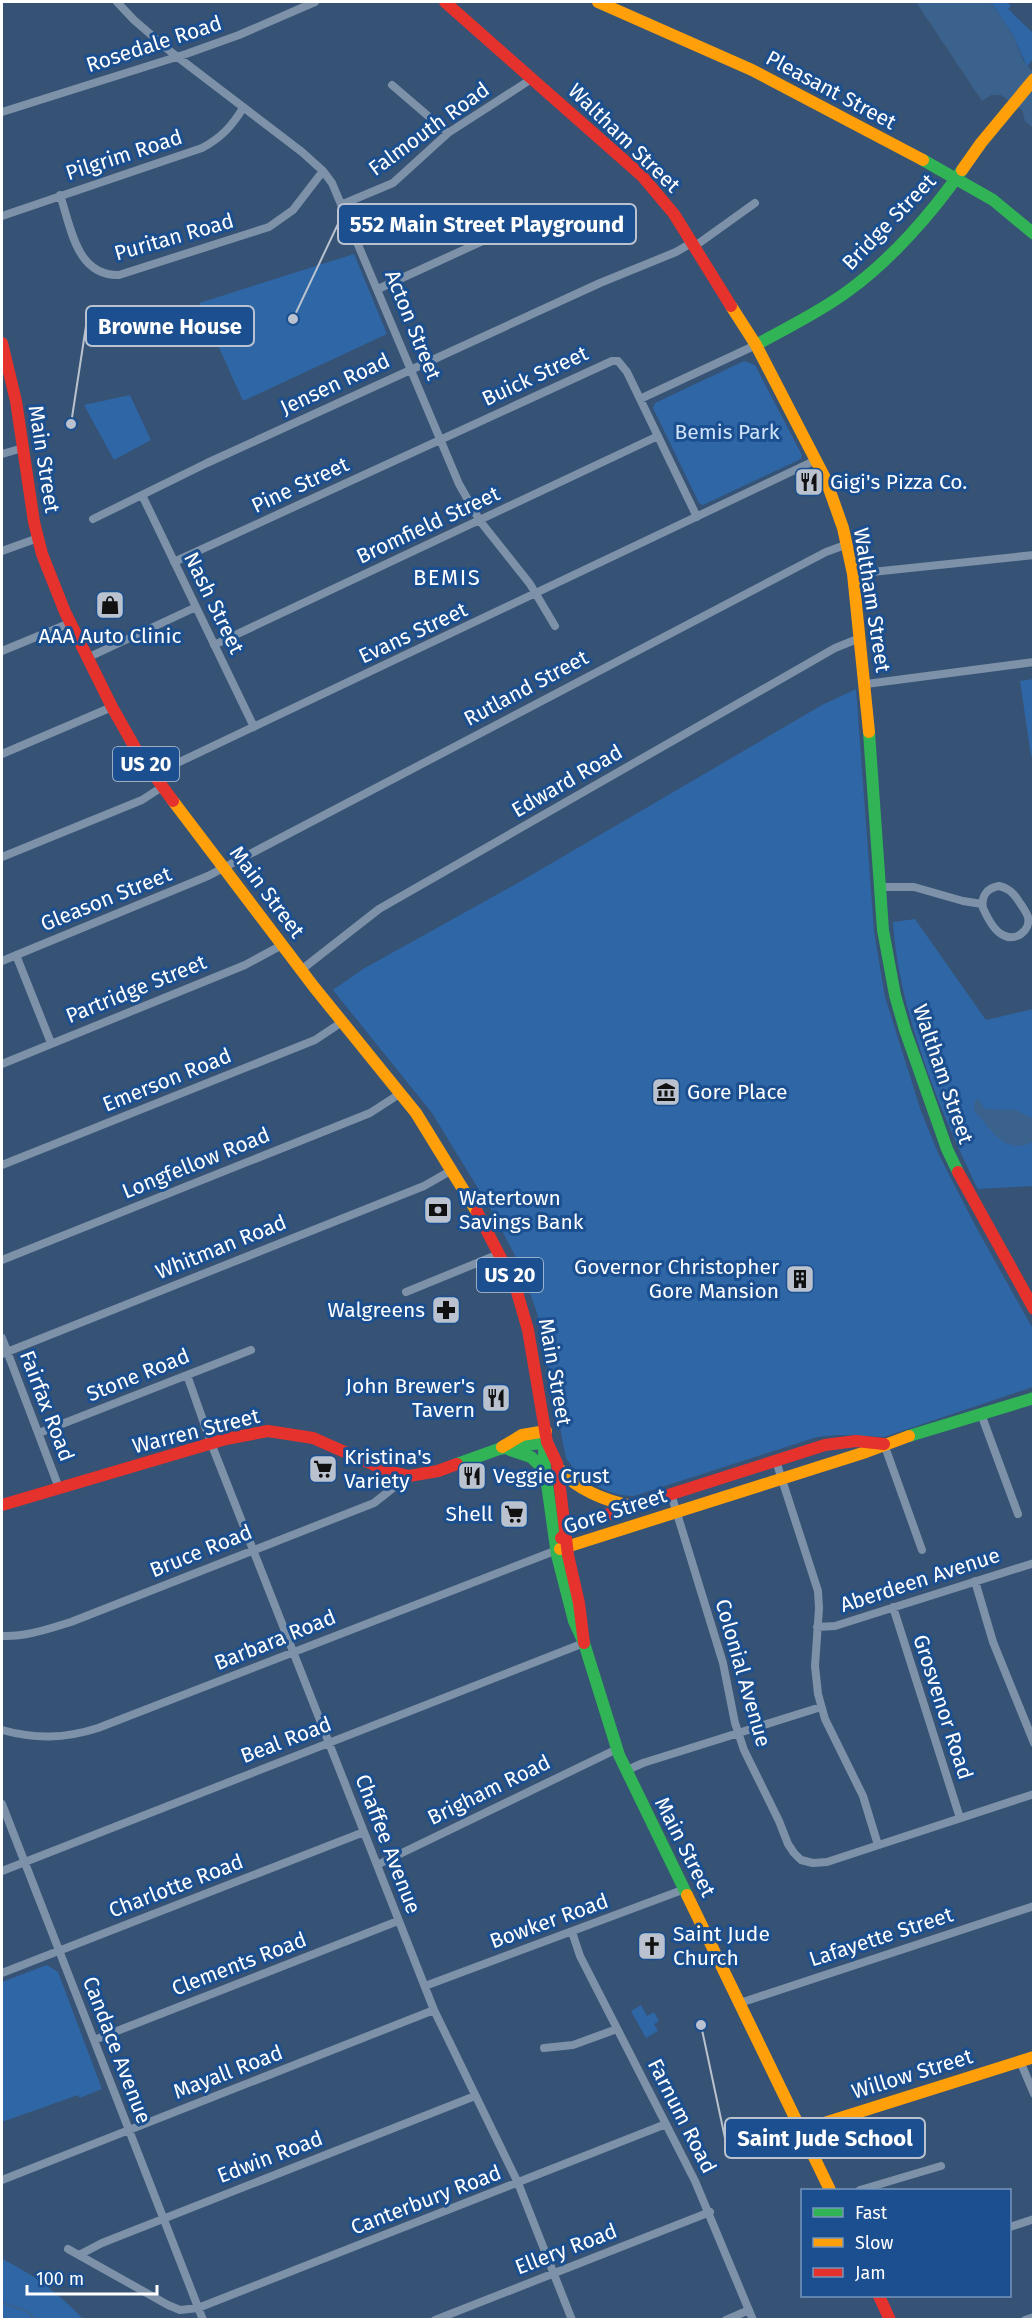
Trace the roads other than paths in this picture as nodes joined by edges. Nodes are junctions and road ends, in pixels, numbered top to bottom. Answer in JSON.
{"nodes":[{"id":1,"x":117,"y":2,"type":"edge"},
{"id":2,"x":315,"y":2,"type":"edge"},
{"id":3,"x":445,"y":2,"type":"edge"},
{"id":4,"x":598,"y":2,"type":"edge"},
{"id":5,"x":178,"y":56,"type":"junction"},
{"id":6,"x":533,"y":78,"type":"junction"},
{"id":7,"x":1034,"y":79,"type":"edge"},
{"id":8,"x":392,"y":85,"type":"dead end"},
{"id":9,"x":243,"y":108,"type":"junction"},
{"id":10,"x":2,"y":112,"type":"edge"},
{"id":11,"x":448,"y":133,"type":"junction"},
{"id":12,"x":323,"y":171,"type":"junction"},
{"id":13,"x":956,"y":178,"type":"junction"},
{"id":14,"x":60,"y":195,"type":"junction"},
{"id":15,"x":755,"y":203,"type":"dead end"},
{"id":16,"x":343,"y":204,"type":"junction"},
{"id":17,"x":557,"y":207,"type":"dead end"},
{"id":18,"x":2,"y":216,"type":"edge"},
{"id":19,"x":1034,"y":234,"type":"edge"},
{"id":20,"x":694,"y":244,"type":"junction"},
{"id":21,"x":378,"y":289,"type":"junction"},
{"id":22,"x":2,"y":343,"type":"edge"},
{"id":23,"x":756,"y":345,"type":"junction"},
{"id":24,"x":411,"y":369,"type":"junction"},
{"id":25,"x":640,"y":399,"type":"junction"},
{"id":26,"x":658,"y":436,"type":"junction"},
{"id":27,"x":440,"y":440,"type":"junction"},
{"id":28,"x":23,"y":448,"type":"junction"},
{"id":29,"x":2,"y":454,"type":"edge"},
{"id":30,"x":816,"y":460,"type":"junction"},
{"id":31,"x":142,"y":495,"type":"junction"},
{"id":32,"x":697,"y":517,"type":"junction"},
{"id":33,"x":93,"y":519,"type":"dead end"},
{"id":34,"x":480,"y":521,"type":"junction"},
{"id":35,"x":38,"y":538,"type":"junction"},
{"id":36,"x":848,"y":544,"type":"junction"},
{"id":37,"x":2,"y":550,"type":"edge"},
{"id":38,"x":1034,"y":555,"type":"edge"},
{"id":39,"x":174,"y":562,"type":"junction"},
{"id":40,"x":853,"y":574,"type":"junction"},
{"id":41,"x":537,"y":593,"type":"junction"},
{"id":42,"x":196,"y":607,"type":"junction"},
{"id":43,"x":70,"y":624,"type":"junction"},
{"id":44,"x":555,"y":626,"type":"dead end"},
{"id":45,"x":860,"y":638,"type":"junction"},
{"id":46,"x":214,"y":645,"type":"junction"},
{"id":47,"x":2,"y":651,"type":"edge"},
{"id":48,"x":87,"y":658,"type":"junction"},
{"id":49,"x":1034,"y":662,"type":"edge"},
{"id":50,"x":866,"y":684,"type":"junction"},
{"id":51,"x":112,"y":707,"type":"junction"},
{"id":52,"x":254,"y":727,"type":"junction"},
{"id":53,"x":2,"y":754,"type":"edge"},
{"id":54,"x":159,"y":782,"type":"junction"},
{"id":55,"x":2,"y":857,"type":"edge"},
{"id":56,"x":223,"y":867,"type":"junction"},
{"id":57,"x":880,"y":887,"type":"junction"},
{"id":58,"x":982,"y":904,"type":"junction"},
{"id":59,"x":282,"y":945,"type":"junction"},
{"id":60,"x":15,"y":955,"type":"junction"},
{"id":61,"x":2,"y":961,"type":"edge"},
{"id":62,"x":301,"y":970,"type":"junction"},
{"id":63,"x":342,"y":1022,"type":"junction"},
{"id":64,"x":51,"y":1043,"type":"junction"},
{"id":65,"x":2,"y":1064,"type":"edge"},
{"id":66,"x":401,"y":1093,"type":"junction"},
{"id":67,"x":2,"y":1165,"type":"edge"},
{"id":68,"x":452,"y":1170,"type":"junction"},
{"id":69,"x":499,"y":1254,"type":"junction"},
{"id":70,"x":2,"y":1260,"type":"edge"},
{"id":71,"x":406,"y":1292,"type":"dead end"},
{"id":72,"x":1034,"y":1309,"type":"edge"},
{"id":73,"x":2,"y":1338,"type":"edge"},
{"id":74,"x":251,"y":1350,"type":"dead end"},
{"id":75,"x":4,"y":1353,"type":"edge"},
{"id":76,"x":186,"y":1375,"type":"junction"},
{"id":77,"x":1034,"y":1398,"type":"edge"},
{"id":78,"x":981,"y":1414,"type":"junction"},
{"id":79,"x":39,"y":1433,"type":"junction"},
{"id":80,"x":546,"y":1436,"type":"junction"},
{"id":81,"x":211,"y":1443,"type":"junction"},
{"id":82,"x":884,"y":1444,"type":"junction"},
{"id":83,"x":500,"y":1449,"type":"junction"},
{"id":84,"x":776,"y":1461,"type":"junction"},
{"id":85,"x":551,"y":1469,"type":"junction"},
{"id":86,"x":399,"y":1474,"type":"junction"},
{"id":87,"x":782,"y":1479,"type":"junction"},
{"id":88,"x":59,"y":1488,"type":"junction"},
{"id":89,"x":671,"y":1494,"type":"junction"},
{"id":90,"x":2,"y":1505,"type":"edge"},
{"id":91,"x":634,"y":1506,"type":"junction"},
{"id":92,"x":677,"y":1512,"type":"junction"},
{"id":93,"x":1018,"y":1514,"type":"dead end"},
{"id":94,"x":566,"y":1532,"type":"junction"},
{"id":95,"x":562,"y":1548,"type":"junction"},
{"id":96,"x":253,"y":1550,"type":"junction"},
{"id":97,"x":922,"y":1550,"type":"dead end"},
{"id":98,"x":1034,"y":1563,"type":"edge"},
{"id":99,"x":975,"y":1581,"type":"junction"},
{"id":100,"x":893,"y":1607,"type":"junction"},
{"id":101,"x":817,"y":1627,"type":"junction"},
{"id":102,"x":2,"y":1636,"type":"edge"},
{"id":103,"x":584,"y":1643,"type":"junction"},
{"id":104,"x":292,"y":1652,"type":"junction"},
{"id":105,"x":821,"y":1707,"type":"junction"},
{"id":106,"x":2,"y":1730,"type":"edge"},
{"id":107,"x":737,"y":1733,"type":"junction"},
{"id":108,"x":328,"y":1743,"type":"junction"},
{"id":109,"x":1034,"y":1743,"type":"edge"},
{"id":110,"x":617,"y":1749,"type":"junction"},
{"id":111,"x":626,"y":1771,"type":"junction"},
{"id":112,"x":1034,"y":1794,"type":"edge"},
{"id":113,"x":2,"y":1804,"type":"edge"},
{"id":114,"x":960,"y":1818,"type":"junction"},
{"id":115,"x":364,"y":1832,"type":"junction"},
{"id":116,"x":878,"y":1845,"type":"junction"},
{"id":117,"x":24,"y":1862,"type":"junction"},
{"id":118,"x":377,"y":1864,"type":"junction"},
{"id":119,"x":2,"y":1870,"type":"edge"},
{"id":120,"x":685,"y":1889,"type":"junction"},
{"id":121,"x":1034,"y":1906,"type":"edge"},
{"id":122,"x":398,"y":1921,"type":"junction"},
{"id":123,"x":572,"y":1932,"type":"junction"},
{"id":124,"x":59,"y":1951,"type":"junction"},
{"id":125,"x":2,"y":1973,"type":"edge"},
{"id":126,"x":425,"y":1986,"type":"junction"},
{"id":127,"x":741,"y":2003,"type":"junction"},
{"id":128,"x":434,"y":2010,"type":"junction"},
{"id":129,"x":617,"y":2029,"type":"junction"},
{"id":130,"x":94,"y":2040,"type":"junction"},
{"id":131,"x":544,"y":2048,"type":"dead end"},
{"id":132,"x":1034,"y":2056,"type":"edge"},
{"id":133,"x":1020,"y":2061,"type":"junction"},
{"id":134,"x":1034,"y":2094,"type":"edge"},
{"id":135,"x":475,"y":2096,"type":"junction"},
{"id":136,"x":666,"y":2124,"type":"junction"},
{"id":137,"x":129,"y":2130,"type":"junction"},
{"id":138,"x":802,"y":2130,"type":"junction"},
{"id":139,"x":941,"y":2166,"type":"dead end"},
{"id":140,"x":2,"y":2180,"type":"edge"},
{"id":141,"x":518,"y":2183,"type":"junction"},
{"id":142,"x":830,"y":2189,"type":"edge"},
{"id":143,"x":863,"y":2189,"type":"edge"},
{"id":144,"x":710,"y":2212,"type":"junction"},
{"id":145,"x":164,"y":2218,"type":"junction"},
{"id":146,"x":1034,"y":2219,"type":"edge"},
{"id":147,"x":1011,"y":2227,"type":"edge"},
{"id":148,"x":68,"y":2249,"type":"dead end"},
{"id":149,"x":79,"y":2255,"type":"junction"},
{"id":150,"x":553,"y":2272,"type":"junction"},
{"id":151,"x":880,"y":2297,"type":"edge"},
{"id":152,"x":198,"y":2308,"type":"junction"},
{"id":153,"x":749,"y":2310,"type":"junction"},
{"id":154,"x":1034,"y":2317,"type":"edge"},
{"id":155,"x":203,"y":2319,"type":"edge"},
{"id":156,"x":435,"y":2319,"type":"edge"},
{"id":157,"x":572,"y":2319,"type":"edge"},
{"id":158,"x":726,"y":2319,"type":"edge"},
{"id":159,"x":753,"y":2319,"type":"edge"},
{"id":160,"x":890,"y":2319,"type":"edge"},
{"id":161,"x":1025,"y":2319,"type":"edge"}],
"edges":[{"from":1,"to":5,"type":"street","name":"Acton Street"},
{"from":2,"to":5,"type":"street","name":"Rosedale Road"},
{"from":3,"to":6,"type":"street","name":"Waltham Street"},
{"from":4,"to":13,"type":"street","name":"Pleasant Street"},
{"from":5,"to":9,"type":"street","name":"Acton Street"},
{"from":5,"to":10,"type":"street","name":"Rosedale Road"},
{"from":6,"to":11,"type":"street","name":"Falmouth Road"},
{"from":6,"to":20,"type":"street","name":"Waltham Street"},
{"from":7,"to":13,"type":"street","name":"Bridge Street"},
{"from":8,"to":11,"type":"street"},
{"from":9,"to":12,"type":"street","name":"Acton Street"},
{"from":9,"to":14,"type":"street","name":"Pilgrim Road"},
{"from":11,"to":16,"type":"street","name":"Falmouth Road"},
{"from":12,"to":14,"type":"street","name":"Puritan Road"},
{"from":12,"to":16,"type":"street","name":"Acton Street"},
{"from":13,"to":19,"type":"street","name":"Pleasant Street"},
{"from":13,"to":23,"type":"street","name":"Bridge Street"},
{"from":14,"to":18,"type":"street","name":"Pilgrim Road"},
{"from":15,"to":20,"type":"street","name":"Jensen Road"},
{"from":16,"to":21,"type":"street","name":"Acton Street"},
{"from":17,"to":21,"type":"street"},
{"from":20,"to":23,"type":"street","name":"Waltham Street"},
{"from":20,"to":24,"type":"street","name":"Jensen Road"},
{"from":21,"to":24,"type":"street","name":"Acton Street"},
{"from":22,"to":28,"type":"street","name":"Main Street","number":"US 20"},
{"from":23,"to":25,"type":"street","name":"Bridge Street"},
{"from":23,"to":30,"type":"street","name":"Waltham Street"},
{"from":24,"to":27,"type":"street","name":"Acton Street"},
{"from":24,"to":31,"type":"street","name":"Jensen Road"},
{"from":25,"to":26,"type":"street","name":"Buick Street"},
{"from":25,"to":27,"type":"street","name":"Buick Street"},
{"from":26,"to":32,"type":"street","name":"Buick Street"},
{"from":26,"to":34,"type":"street","name":"Bromfield Street"},
{"from":27,"to":34,"type":"street","name":"Acton Street"},
{"from":27,"to":39,"type":"street","name":"Pine Street"},
{"from":28,"to":29,"type":"street"},
{"from":28,"to":35,"type":"street","name":"Main Street","number":"US 20"},
{"from":30,"to":32,"type":"street","name":"Evans Street"},
{"from":30,"to":36,"type":"street","name":"Waltham Street"},
{"from":31,"to":33,"type":"street","name":"Jensen Road"},
{"from":31,"to":39,"type":"street","name":"Nash Street"},
{"from":32,"to":41,"type":"street","name":"Evans Street"},
{"from":34,"to":41,"type":"street","name":"Acton Street"},
{"from":34,"to":46,"type":"street","name":"Bromfield Street"},
{"from":35,"to":37,"type":"street"},
{"from":35,"to":43,"type":"street","name":"Main Street","number":"US 20"},
{"from":36,"to":40,"type":"street","name":"Waltham Street"},
{"from":36,"to":56,"type":"street","name":"Rutland Street"},
{"from":38,"to":40,"type":"street"},
{"from":39,"to":42,"type":"street","name":"Nash Street"},
{"from":40,"to":45,"type":"street","name":"Waltham Street"},
{"from":41,"to":44,"type":"street","name":"Acton Street"},
{"from":41,"to":52,"type":"street","name":"Evans Street"},
{"from":42,"to":46,"type":"street","name":"Nash Street"},
{"from":42,"to":48,"type":"street"},
{"from":43,"to":47,"type":"street"},
{"from":43,"to":48,"type":"street","name":"Main Street","number":"US 20"},
{"from":45,"to":50,"type":"street","name":"Waltham Street"},
{"from":45,"to":62,"type":"street","name":"Edward Road"},
{"from":46,"to":52,"type":"street","name":"Nash Street"},
{"from":48,"to":51,"type":"street","name":"Main Street","number":"US 20"},
{"from":49,"to":50,"type":"street"},
{"from":50,"to":57,"type":"street","name":"Waltham Street"},
{"from":51,"to":53,"type":"street"},
{"from":51,"to":54,"type":"street","name":"Main Street","number":"US 20"},
{"from":52,"to":54,"type":"street","name":"Evans Street"},
{"from":54,"to":55,"type":"street","name":"Evans Street"},
{"from":54,"to":56,"type":"street","name":"Main Street","number":"US 20"},
{"from":56,"to":59,"type":"street","name":"Main Street","number":"US 20"},
{"from":56,"to":60,"type":"street","name":"Gleason Street"},
{"from":57,"to":58,"type":"street"},
{"from":57,"to":72,"type":"street","name":"Waltham Street"},
{"from":58,"to":58,"type":"street"},
{"from":59,"to":62,"type":"street","name":"Main Street","number":"US 20"},
{"from":59,"to":64,"type":"street","name":"Partridge Street"},
{"from":60,"to":61,"type":"street","name":"Gleason Street"},
{"from":60,"to":64,"type":"street"},
{"from":62,"to":63,"type":"street","name":"Main Street","number":"US 20"},
{"from":63,"to":66,"type":"street","name":"Main Street","number":"US 20"},
{"from":63,"to":67,"type":"street","name":"Emerson Road"},
{"from":64,"to":65,"type":"street","name":"Partridge Street"},
{"from":66,"to":68,"type":"street","name":"Main Street","number":"US 20"},
{"from":66,"to":70,"type":"street","name":"Longfellow Road"},
{"from":68,"to":69,"type":"street","name":"Main Street","number":"US 20"},
{"from":68,"to":75,"type":"street","name":"Whitman Road"},
{"from":69,"to":71,"type":"street"},
{"from":69,"to":80,"type":"street","name":"Main Street","number":"US 20"},
{"from":73,"to":75,"type":"street","name":"Fairfax Road"},
{"from":74,"to":76,"type":"street","name":"Stone Road"},
{"from":75,"to":79,"type":"street","name":"Fairfax Road"},
{"from":76,"to":79,"type":"street","name":"Stone Road"},
{"from":76,"to":81,"type":"street","name":"Chaffee Avenue"},
{"from":77,"to":78,"type":"street","name":"Gore Street"},
{"from":78,"to":82,"type":"street","name":"Gore Street"},
{"from":78,"to":93,"type":"street"},
{"from":79,"to":88,"type":"street","name":"Fairfax Road"},
{"from":80,"to":83,"type":"street","name":"Warren Street"},
{"from":80,"to":85,"type":"street","name":"Main Street","number":"US 20"},
{"from":81,"to":86,"type":"street","name":"Warren Street"},
{"from":81,"to":88,"type":"street","name":"Warren Street"},
{"from":81,"to":96,"type":"street","name":"Chaffee Avenue"},
{"from":82,"to":84,"type":"street","name":"Gore Street"},
{"from":82,"to":87,"type":"street","name":"Gore Street"},
{"from":82,"to":97,"type":"street"},
{"from":83,"to":85,"type":"street"},
{"from":83,"to":86,"type":"street","name":"Warren Street"},
{"from":84,"to":87,"type":"street"},
{"from":84,"to":89,"type":"street","name":"Gore Street"},
{"from":85,"to":91,"type":"street"},
{"from":85,"to":94,"type":"street","name":"Main Street","number":"US 20"},
{"from":85,"to":95,"type":"street","name":"Main Street","number":"US 20"},
{"from":86,"to":96,"type":"street","name":"Bruce Road"},
{"from":87,"to":92,"type":"street","name":"Gore Street"},
{"from":87,"to":101,"type":"street"},
{"from":88,"to":90,"type":"street","name":"Warren Street"},
{"from":89,"to":91,"type":"street","name":"Gore Street"},
{"from":89,"to":92,"type":"street","name":"Colonial Avenue"},
{"from":91,"to":94,"type":"street","name":"Gore Street"},
{"from":92,"to":95,"type":"street","name":"Gore Street"},
{"from":92,"to":107,"type":"street","name":"Colonial Avenue"},
{"from":94,"to":95,"type":"street","name":"Main Street","number":"US 20"},
{"from":95,"to":103,"type":"street","name":"Main Street","number":"US 20"},
{"from":95,"to":104,"type":"street","name":"Barbara Road"},
{"from":96,"to":102,"type":"street","name":"Bruce Road"},
{"from":96,"to":104,"type":"street","name":"Chaffee Avenue"},
{"from":98,"to":99,"type":"street","name":"Aberdeen Avenue"},
{"from":99,"to":100,"type":"street","name":"Aberdeen Avenue"},
{"from":99,"to":109,"type":"street"},
{"from":100,"to":101,"type":"street","name":"Aberdeen Avenue"},
{"from":100,"to":114,"type":"street","name":"Grosvenor Road"},
{"from":101,"to":105,"type":"street"},
{"from":103,"to":108,"type":"street","name":"Beal Road"},
{"from":103,"to":110,"type":"street","name":"Main Street","number":"US 20"},
{"from":104,"to":106,"type":"street","name":"Barbara Road"},
{"from":104,"to":108,"type":"street","name":"Chaffee Avenue"},
{"from":105,"to":107,"type":"street"},
{"from":105,"to":116,"type":"street"},
{"from":107,"to":111,"type":"street"},
{"from":107,"to":116,"type":"street","name":"Colonial Avenue"},
{"from":108,"to":115,"type":"street","name":"Chaffee Avenue"},
{"from":108,"to":117,"type":"street","name":"Beal Road"},
{"from":110,"to":111,"type":"street","name":"Main Street","number":"US 20"},
{"from":110,"to":118,"type":"street","name":"Brigham Road"},
{"from":111,"to":120,"type":"street","name":"Main Street","number":"US 20"},
{"from":112,"to":114,"type":"street","name":"Colonial Avenue"},
{"from":113,"to":117,"type":"street","name":"Candace Avenue"},
{"from":114,"to":116,"type":"street","name":"Colonial Avenue"},
{"from":115,"to":118,"type":"street","name":"Chaffee Avenue"},
{"from":115,"to":124,"type":"street","name":"Charlotte Road"},
{"from":117,"to":119,"type":"street","name":"Beal Road"},
{"from":117,"to":124,"type":"street","name":"Candace Avenue"},
{"from":118,"to":122,"type":"street","name":"Chaffee Avenue"},
{"from":120,"to":123,"type":"street","name":"Bowker Road"},
{"from":120,"to":127,"type":"street","name":"Main Street","number":"US 20"},
{"from":121,"to":127,"type":"street","name":"Lafayette Street"},
{"from":122,"to":126,"type":"street","name":"Chaffee Avenue"},
{"from":122,"to":130,"type":"street","name":"Clements Road"},
{"from":123,"to":126,"type":"street","name":"Bowker Road"},
{"from":123,"to":129,"type":"street","name":"Farnum Road"},
{"from":124,"to":125,"type":"street","name":"Charlotte Road"},
{"from":124,"to":130,"type":"street","name":"Candace Avenue"},
{"from":126,"to":128,"type":"street","name":"Chaffee Avenue"},
{"from":127,"to":138,"type":"street","name":"Main Street","number":"US 20"},
{"from":128,"to":135,"type":"street","name":"Chaffee Avenue"},
{"from":128,"to":137,"type":"street","name":"Mayall Road"},
{"from":129,"to":131,"type":"street"},
{"from":129,"to":136,"type":"street","name":"Farnum Road"},
{"from":130,"to":137,"type":"street","name":"Candace Avenue"},
{"from":132,"to":133,"type":"street","name":"Willow Street"},
{"from":133,"to":134,"type":"street"},
{"from":133,"to":138,"type":"street","name":"Willow Street"},
{"from":135,"to":141,"type":"street","name":"Chaffee Avenue"},
{"from":135,"to":145,"type":"street","name":"Edwin Road"},
{"from":136,"to":141,"type":"street","name":"Canterbury Road"},
{"from":136,"to":144,"type":"street","name":"Farnum Road"},
{"from":137,"to":140,"type":"street","name":"Mayall Road"},
{"from":137,"to":145,"type":"street","name":"Candace Avenue"},
{"from":138,"to":142,"type":"street","name":"Main Street","number":"US 20"},
{"from":139,"to":143,"type":"street"},
{"from":141,"to":150,"type":"street","name":"Chaffee Avenue"},
{"from":141,"to":152,"type":"street","name":"Canterbury Road"},
{"from":144,"to":150,"type":"street","name":"Ellery Road"},
{"from":144,"to":153,"type":"street","name":"Farnum Road"},
{"from":145,"to":149,"type":"street","name":"Edwin Road"},
{"from":145,"to":152,"type":"street","name":"Candace Avenue"},
{"from":146,"to":147,"type":"street"},
{"from":148,"to":149,"type":"street"},
{"from":149,"to":152,"type":"street"},
{"from":150,"to":156,"type":"street","name":"Ellery Road"},
{"from":150,"to":157,"type":"street","name":"Chaffee Avenue"},
{"from":151,"to":160,"type":"street"},
{"from":152,"to":155,"type":"street","name":"Candace Avenue"},
{"from":153,"to":158,"type":"street"},
{"from":153,"to":159,"type":"street","name":"Farnum Road"},
{"from":154,"to":161,"type":"street"}]}
